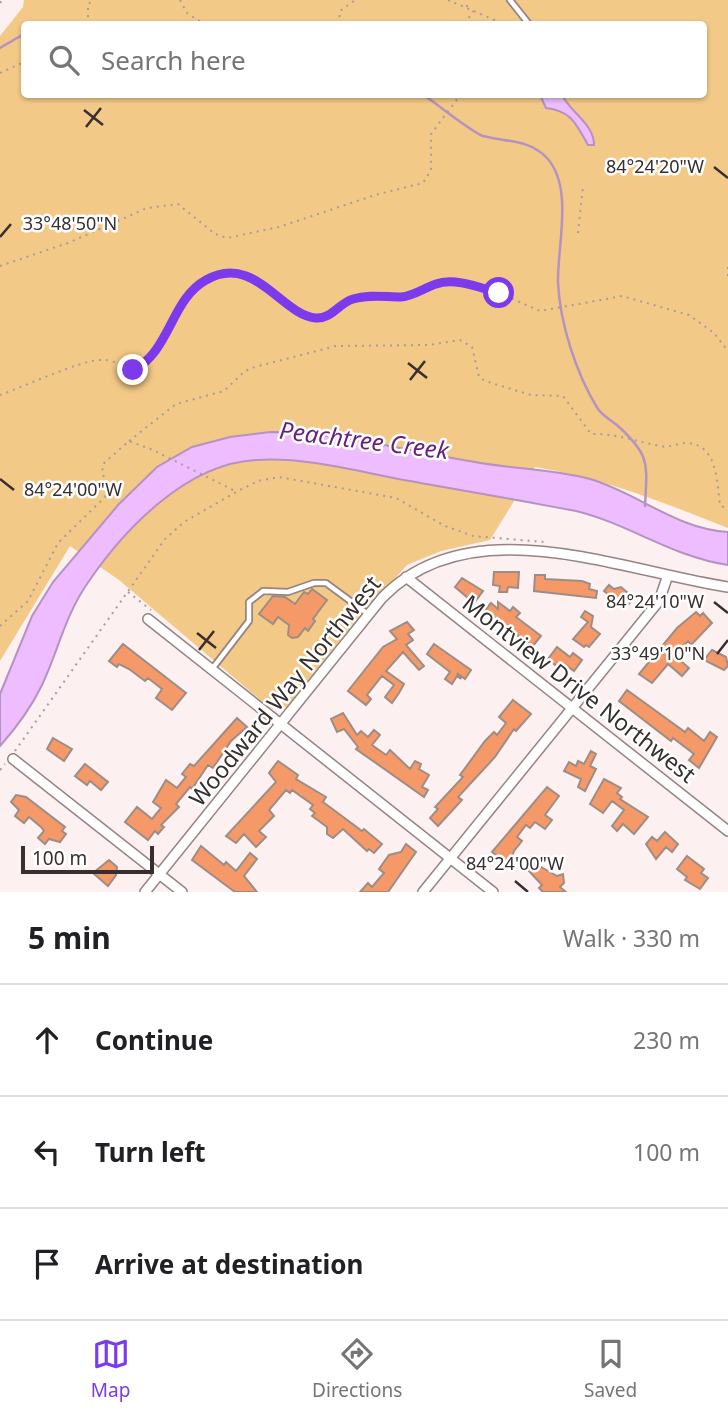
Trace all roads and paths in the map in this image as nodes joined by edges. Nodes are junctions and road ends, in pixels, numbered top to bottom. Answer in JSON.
{"nodes":[{"id":1,"x":94,"y":0,"type":"edge"},
{"id":2,"x":180,"y":0,"type":"edge"},
{"id":3,"x":355,"y":0,"type":"edge"},
{"id":4,"x":449,"y":0,"type":"edge"},
{"id":5,"x":467,"y":0,"type":"edge"},
{"id":6,"x":510,"y":0,"type":"edge"},
{"id":7,"x":467,"y":8,"type":"junction"},
{"id":8,"x":474,"y":10,"type":"junction"},
{"id":9,"x":88,"y":21,"type":"edge"},
{"id":10,"x":197,"y":21,"type":"edge"},
{"id":11,"x":339,"y":21,"type":"edge"},
{"id":12,"x":467,"y":21,"type":"edge"},
{"id":13,"x":498,"y":21,"type":"edge"},
{"id":14,"x":527,"y":21,"type":"edge"},
{"id":15,"x":21,"y":63,"type":"edge"},
{"id":16,"x":0,"y":73,"type":"edge"},
{"id":17,"x":458,"y":98,"type":"edge"},
{"id":18,"x":583,"y":186,"type":"dead end"},
{"id":19,"x":578,"y":233,"type":"dead end"},
{"id":20,"x":0,"y":266,"type":"edge"},
{"id":21,"x":728,"y":267,"type":"edge"},
{"id":22,"x":728,"y":279,"type":"edge"},
{"id":23,"x":728,"y":340,"type":"edge"},
{"id":24,"x":724,"y":343,"type":"junction"},
{"id":25,"x":728,"y":351,"type":"edge"},
{"id":26,"x":0,"y":395,"type":"edge"},
{"id":27,"x":129,"y":441,"type":"junction"},
{"id":28,"x":236,"y":492,"type":"junction"},
{"id":29,"x":728,"y":510,"type":"edge"},
{"id":30,"x":551,"y":544,"type":"dead end"},
{"id":31,"x":668,"y":575,"type":"junction"},
{"id":32,"x":406,"y":577,"type":"junction"},
{"id":33,"x":728,"y":587,"type":"edge"},
{"id":34,"x":127,"y":592,"type":"junction"},
{"id":35,"x":369,"y":615,"type":"junction"},
{"id":36,"x":148,"y":618,"type":"joint"},
{"id":37,"x":0,"y":626,"type":"edge"},
{"id":38,"x":211,"y":669,"type":"junction"},
{"id":39,"x":572,"y":709,"type":"junction"},
{"id":40,"x":282,"y":725,"type":"junction"},
{"id":41,"x":13,"y":759,"type":"dead end"},
{"id":42,"x":0,"y":771,"type":"edge"},
{"id":43,"x":728,"y":831,"type":"edge"},
{"id":44,"x":451,"y":858,"type":"junction"},
{"id":45,"x":160,"y":875,"type":"junction"},
{"id":46,"x":145,"y":892,"type":"edge"},
{"id":47,"x":182,"y":892,"type":"edge"},
{"id":48,"x":423,"y":892,"type":"edge"},
{"id":49,"x":493,"y":892,"type":"edge"}],
"edges":[{"from":1,"to":9,"type":"path"},
{"from":2,"to":10,"type":"path"},
{"from":3,"to":11,"type":"path"},
{"from":4,"to":7,"type":"path"},
{"from":5,"to":7,"type":"path"},
{"from":6,"to":14,"type":"lane"},
{"from":7,"to":8,"type":"path"},
{"from":8,"to":12,"type":"path"},
{"from":8,"to":13,"type":"path"},
{"from":15,"to":16,"type":"path"},
{"from":17,"to":20,"type":"path"},
{"from":18,"to":19,"type":"path"},
{"from":21,"to":22,"type":"path"},
{"from":23,"to":24,"type":"path"},
{"from":24,"to":25,"type":"path"},
{"from":24,"to":26,"type":"path"},
{"from":27,"to":28,"type":"path"},
{"from":27,"to":29,"type":"path"},
{"from":27,"to":37,"type":"path"},
{"from":28,"to":30,"type":"path"},
{"from":28,"to":34,"type":"path"},
{"from":31,"to":32,"type":"street","name":"Woodward Way Northwest"},
{"from":31,"to":33,"type":"street","name":"Woodward Way Northwest"},
{"from":31,"to":39,"type":"street"},
{"from":32,"to":35,"type":"street","name":"Woodward Way Northwest"},
{"from":32,"to":39,"type":"street","name":"Montview Drive Northwest"},
{"from":34,"to":36,"type":"path"},
{"from":34,"to":42,"type":"path"},
{"from":35,"to":38,"type":"lane"},
{"from":35,"to":40,"type":"street","name":"Woodward Way Northwest"},
{"from":36,"to":38,"type":"street"},
{"from":38,"to":40,"type":"street"},
{"from":39,"to":43,"type":"street","name":"Montview Drive Northwest"},
{"from":39,"to":44,"type":"street"},
{"from":40,"to":44,"type":"street"},
{"from":40,"to":45,"type":"street","name":"Woodward Way Northwest"},
{"from":41,"to":45,"type":"street"},
{"from":44,"to":48,"type":"street"},
{"from":44,"to":49,"type":"street"},
{"from":45,"to":46,"type":"street","name":"Woodward Way Northwest"},
{"from":45,"to":47,"type":"street"}]}
